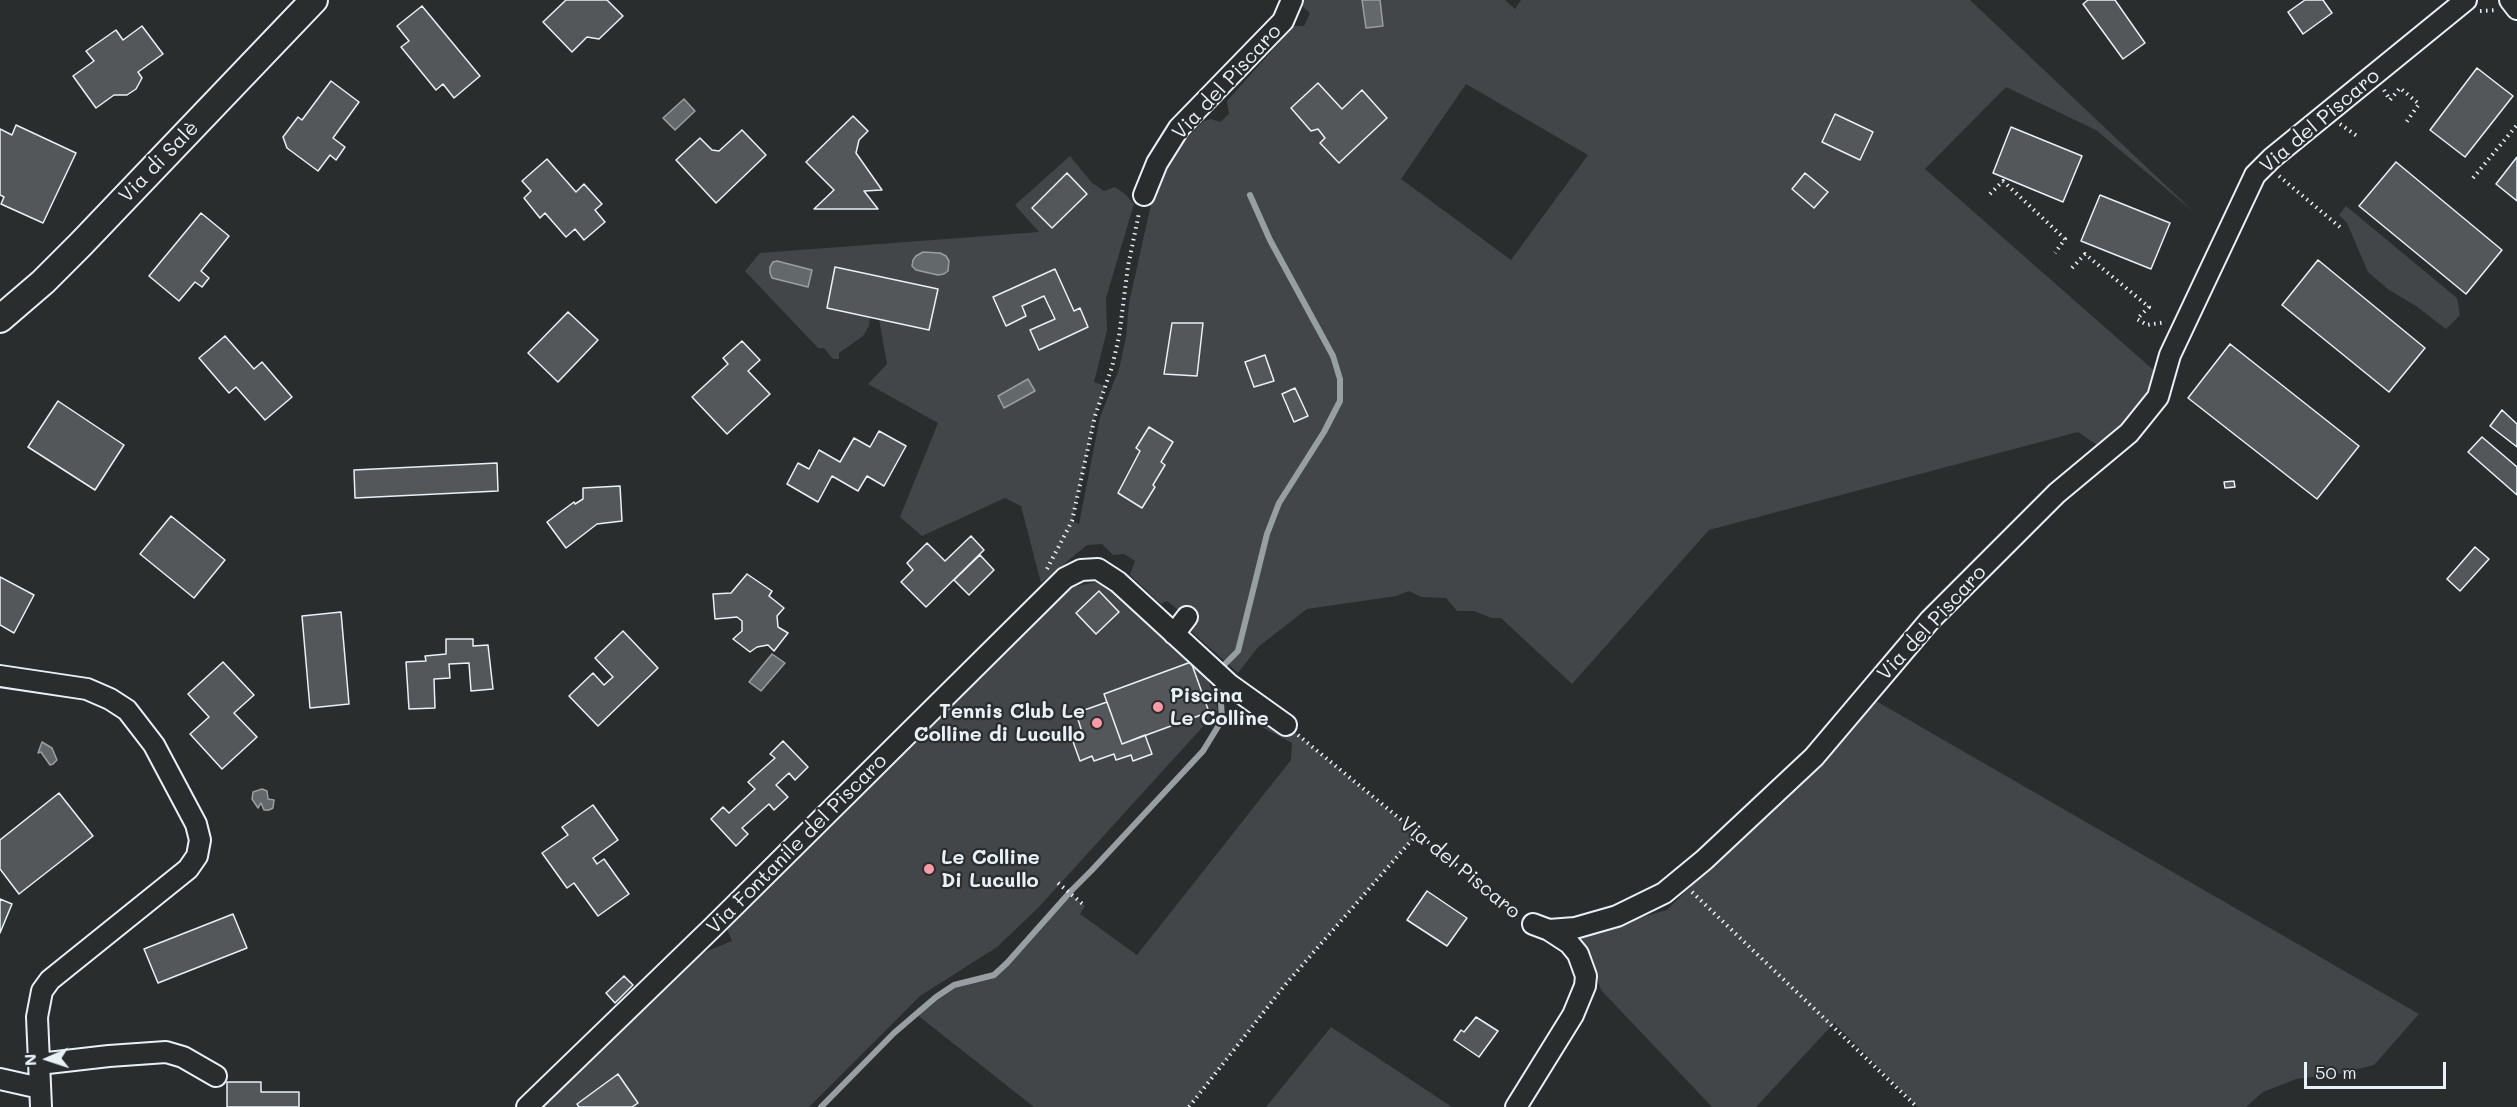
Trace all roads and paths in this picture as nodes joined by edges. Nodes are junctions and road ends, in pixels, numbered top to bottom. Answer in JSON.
{"nodes":[{"id":1,"x":314,"y":0,"type":"edge"},
{"id":2,"x":1292,"y":0,"type":"edge"},
{"id":3,"x":2471,"y":6,"type":"edge"},
{"id":4,"x":2511,"y":8,"type":"edge"},
{"id":5,"x":2384,"y":82,"type":"dead end"},
{"id":6,"x":2405,"y":123,"type":"dead end"},
{"id":7,"x":2517,"y":124,"type":"edge"},
{"id":8,"x":2274,"y":172,"type":"dead end"},
{"id":9,"x":2473,"y":178,"type":"dead end"},
{"id":10,"x":1990,"y":194,"type":"dead end"},
{"id":11,"x":1144,"y":195,"type":"joint"},
{"id":12,"x":2341,"y":228,"type":"dead end"},
{"id":13,"x":2055,"y":253,"type":"dead end"},
{"id":14,"x":2072,"y":268,"type":"dead end"},
{"id":15,"x":0,"y":319,"type":"edge"},
{"id":16,"x":2170,"y":319,"type":"dead end"},
{"id":17,"x":1058,"y":584,"type":"junction"},
{"id":18,"x":1187,"y":617,"type":"dead end"},
{"id":19,"x":1174,"y":634,"type":"junction"},
{"id":20,"x":0,"y":676,"type":"edge"},
{"id":21,"x":1259,"y":705,"type":"junction"},
{"id":22,"x":1286,"y":725,"type":"joint"},
{"id":23,"x":1260,"y":726,"type":"dead end"},
{"id":24,"x":1417,"y":834,"type":"junction"},
{"id":25,"x":1679,"y":880,"type":"junction"},
{"id":26,"x":1058,"y":883,"type":"dead end"},
{"id":27,"x":1085,"y":906,"type":"dead end"},
{"id":28,"x":1541,"y":927,"type":"junction"},
{"id":29,"x":39,"y":1064,"type":"junction"},
{"id":30,"x":216,"y":1076,"type":"dead end"},
{"id":31,"x":0,"y":1079,"type":"edge"},
{"id":32,"x":40,"y":1097,"type":"edge"},
{"id":33,"x":527,"y":1107,"type":"edge"},
{"id":34,"x":1189,"y":1107,"type":"edge"},
{"id":35,"x":1516,"y":1107,"type":"edge"},
{"id":36,"x":1917,"y":1107,"type":"edge"}],
"edges":[{"from":1,"to":15,"type":"main road","name":"Via di Salè"},
{"from":2,"to":11,"type":"street","name":"Via del Piscaro"},
{"from":3,"to":4,"type":"path"},
{"from":3,"to":25,"type":"street","name":"Via del Piscaro"},
{"from":5,"to":6,"type":"path"},
{"from":7,"to":9,"type":"path"},
{"from":8,"to":12,"type":"path"},
{"from":10,"to":13,"type":"path"},
{"from":11,"to":17,"type":"path"},
{"from":14,"to":16,"type":"path"},
{"from":17,"to":19,"type":"street"},
{"from":17,"to":33,"type":"street","name":"Via Fontanile del Piscaro"},
{"from":18,"to":19,"type":"street"},
{"from":19,"to":21,"type":"street"},
{"from":20,"to":29,"type":"street"},
{"from":21,"to":22,"type":"street"},
{"from":21,"to":23,"type":"street"},
{"from":22,"to":24,"type":"path","name":"Via del Piscaro"},
{"from":24,"to":28,"type":"path","name":"Via del Piscaro"},
{"from":24,"to":34,"type":"path"},
{"from":25,"to":28,"type":"street","name":"Via del Piscaro"},
{"from":25,"to":36,"type":"path"},
{"from":26,"to":27,"type":"path"},
{"from":28,"to":35,"type":"street"},
{"from":29,"to":30,"type":"street"},
{"from":29,"to":32,"type":"street"},
{"from":31,"to":32,"type":"street"}]}
